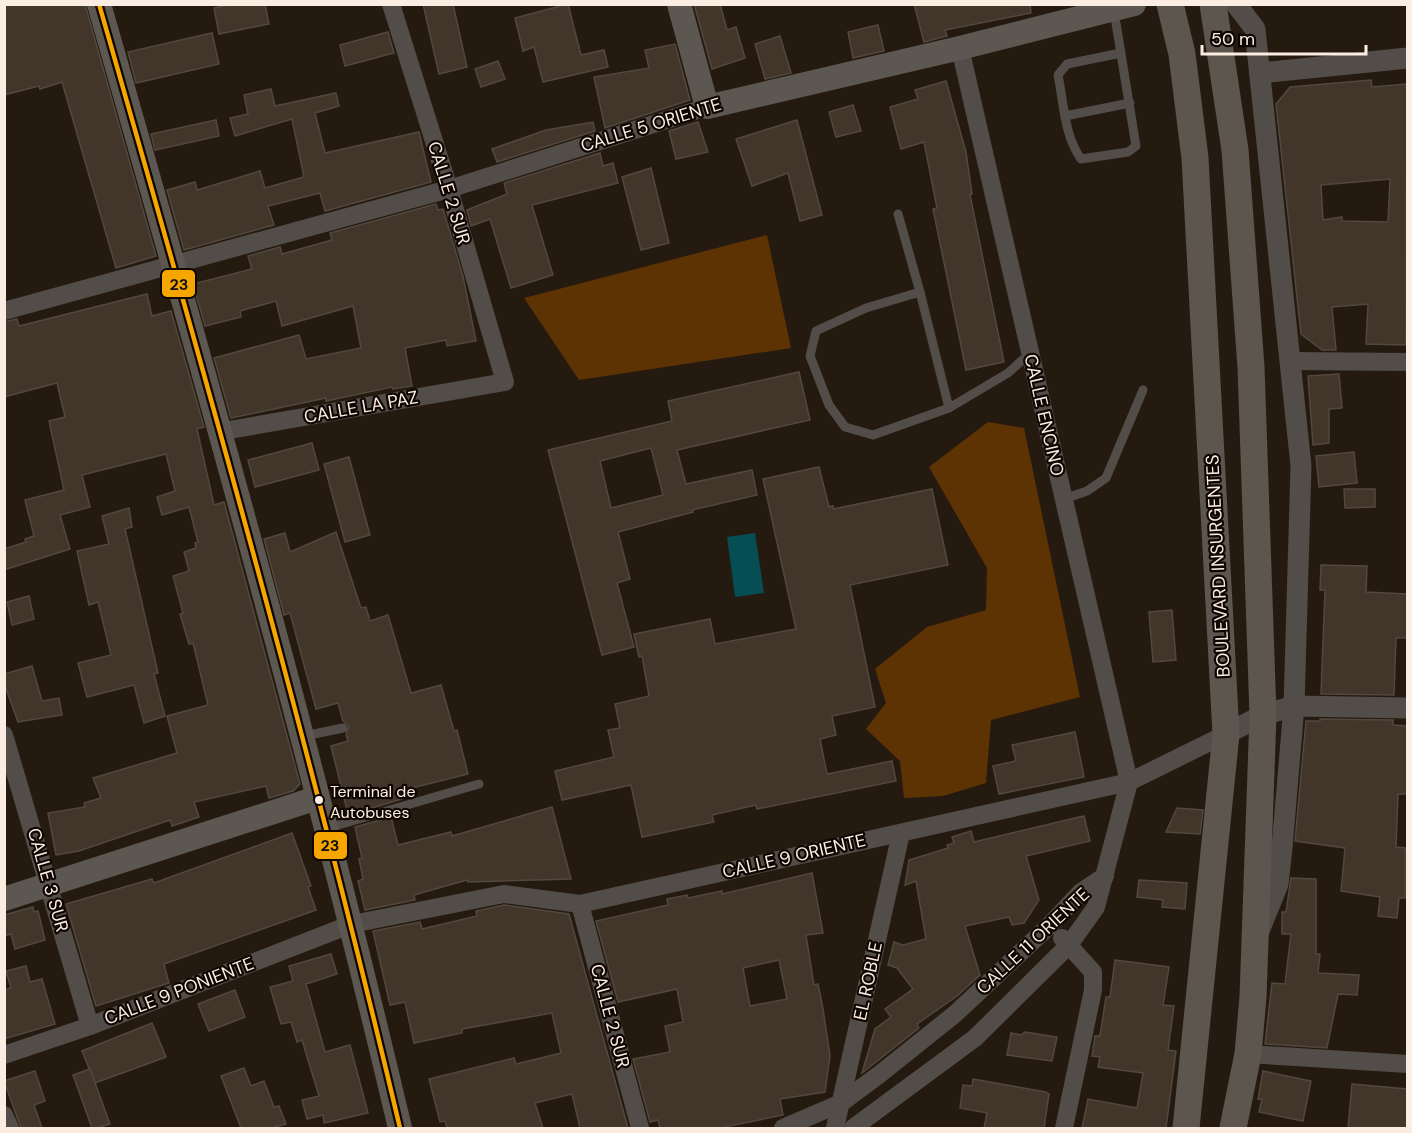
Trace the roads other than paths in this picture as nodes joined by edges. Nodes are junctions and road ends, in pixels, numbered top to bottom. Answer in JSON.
{"nodes":[{"id":1,"x":99,"y":4,"type":"edge"},
{"id":2,"x":390,"y":4,"type":"edge"},
{"id":3,"x":679,"y":4,"type":"edge"},
{"id":4,"x":1170,"y":4,"type":"edge"},
{"id":5,"x":1231,"y":5,"type":"edge"},
{"id":6,"x":1124,"y":7,"type":"edge"},
{"id":7,"x":960,"y":48,"type":"junction"},
{"id":8,"x":1121,"y":53,"type":"junction"},
{"id":9,"x":1407,"y":58,"type":"edge"},
{"id":10,"x":1260,"y":73,"type":"junction"},
{"id":11,"x":1130,"y":103,"type":"junction"},
{"id":12,"x":707,"y":106,"type":"junction"},
{"id":13,"x":1065,"y":116,"type":"junction"},
{"id":14,"x":449,"y":189,"type":"junction"},
{"id":15,"x":898,"y":214,"type":"dead end"},
{"id":16,"x":174,"y":265,"type":"junction"},
{"id":17,"x":920,"y":292,"type":"junction"},
{"id":18,"x":4,"y":311,"type":"edge"},
{"id":19,"x":1030,"y":353,"type":"junction"},
{"id":20,"x":1290,"y":361,"type":"junction"},
{"id":21,"x":1407,"y":362,"type":"edge"},
{"id":22,"x":505,"y":382,"type":"joint"},
{"id":23,"x":1143,"y":390,"type":"dead end"},
{"id":24,"x":949,"y":408,"type":"junction"},
{"id":25,"x":218,"y":432,"type":"junction"},
{"id":26,"x":1064,"y":499,"type":"junction"},
{"id":27,"x":1294,"y":706,"type":"junction"},
{"id":28,"x":1407,"y":708,"type":"edge"},
{"id":29,"x":1263,"y":715,"type":"junction"},
{"id":30,"x":343,"y":728,"type":"dead end"},
{"id":31,"x":1226,"y":734,"type":"junction"},
{"id":32,"x":4,"y":735,"type":"edge"},
{"id":33,"x":302,"y":737,"type":"junction"},
{"id":34,"x":1129,"y":782,"type":"junction"},
{"id":35,"x":479,"y":784,"type":"dead end"},
{"id":36,"x":317,"y":798,"type":"junction"},
{"id":37,"x":325,"y":829,"type":"junction"},
{"id":38,"x":901,"y":833,"type":"junction"},
{"id":39,"x":1105,"y":876,"type":"junction"},
{"id":40,"x":50,"y":885,"type":"junction"},
{"id":41,"x":4,"y":899,"type":"edge"},
{"id":42,"x":580,"y":904,"type":"junction"},
{"id":43,"x":352,"y":924,"type":"junction"},
{"id":44,"x":1049,"y":926,"type":"junction"},
{"id":45,"x":1255,"y":940,"type":"junction"},
{"id":46,"x":1069,"y":945,"type":"junction"},
{"id":47,"x":90,"y":1026,"type":"junction"},
{"id":48,"x":1248,"y":1054,"type":"junction"},
{"id":49,"x":4,"y":1055,"type":"edge"},
{"id":50,"x":1407,"y":1064,"type":"edge"},
{"id":51,"x":841,"y":1103,"type":"junction"},
{"id":52,"x":4,"y":1115,"type":"edge"},
{"id":53,"x":10,"y":1128,"type":"edge"},
{"id":54,"x":400,"y":1128,"type":"edge"},
{"id":55,"x":640,"y":1128,"type":"edge"},
{"id":56,"x":783,"y":1128,"type":"edge"},
{"id":57,"x":835,"y":1128,"type":"edge"},
{"id":58,"x":853,"y":1128,"type":"edge"},
{"id":59,"x":1064,"y":1128,"type":"edge"},
{"id":60,"x":1186,"y":1128,"type":"edge"},
{"id":61,"x":1233,"y":1128,"type":"edge"}],
"edges":[{"from":1,"to":16,"type":"main road"},
{"from":2,"to":14,"type":"street","name":"CALLE 2 SUR"},
{"from":3,"to":12,"type":"main road"},
{"from":4,"to":31,"type":"main road","name":"BOULEVARD INSURGENTES"},
{"from":5,"to":10,"type":"street"},
{"from":5,"to":29,"type":"main road"},
{"from":6,"to":7,"type":"main road","name":"CALLE 5 ORIENTE"},
{"from":6,"to":8,"type":"lane"},
{"from":7,"to":12,"type":"main road","name":"CALLE 5 ORIENTE"},
{"from":7,"to":19,"type":"street","name":"CALLE ENCINO"},
{"from":8,"to":11,"type":"lane"},
{"from":8,"to":13,"type":"lane"},
{"from":9,"to":10,"type":"street"},
{"from":10,"to":20,"type":"street"},
{"from":11,"to":13,"type":"lane"},
{"from":11,"to":13,"type":"lane"},
{"from":12,"to":14,"type":"street","name":"CALLE 5 ORIENTE"},
{"from":14,"to":16,"type":"street","name":"CALLE 5 ORIENTE"},
{"from":14,"to":22,"type":"street","name":"CALLE 2 SUR"},
{"from":15,"to":17,"type":"lane"},
{"from":16,"to":18,"type":"street","name":"CALLE 5 ORIENTE"},
{"from":16,"to":25,"type":"main road"},
{"from":17,"to":24,"type":"lane"},
{"from":17,"to":24,"type":"lane"},
{"from":19,"to":24,"type":"lane"},
{"from":19,"to":26,"type":"street","name":"CALLE ENCINO"},
{"from":20,"to":21,"type":"street"},
{"from":20,"to":27,"type":"street"},
{"from":22,"to":25,"type":"street","name":"CALLE LA PAZ"},
{"from":23,"to":26,"type":"lane"},
{"from":25,"to":33,"type":"main road"},
{"from":26,"to":34,"type":"street","name":"CALLE ENCINO"},
{"from":27,"to":28,"type":"street"},
{"from":27,"to":29,"type":"street"},
{"from":27,"to":45,"type":"street"},
{"from":29,"to":31,"type":"street"},
{"from":29,"to":45,"type":"main road"},
{"from":30,"to":33,"type":"lane"},
{"from":31,"to":34,"type":"street","name":"CALLE 9 ORIENTE"},
{"from":31,"to":60,"type":"main road","name":"BOULEVARD INSURGENTES"},
{"from":32,"to":40,"type":"street","name":"CALLE 3 SUR"},
{"from":33,"to":36,"type":"main road"},
{"from":34,"to":38,"type":"street","name":"CALLE 9 ORIENTE"},
{"from":34,"to":39,"type":"street"},
{"from":35,"to":37,"type":"lane"},
{"from":36,"to":37,"type":"main road"},
{"from":36,"to":40,"type":"main road"},
{"from":37,"to":43,"type":"main road"},
{"from":38,"to":42,"type":"street","name":"CALLE 9 ORIENTE"},
{"from":38,"to":51,"type":"street","name":"EL ROBLE"},
{"from":39,"to":44,"type":"street","name":"CALLE 11 ORIENTE"},
{"from":39,"to":46,"type":"street","name":"CALLE 11 ORIENTE"},
{"from":40,"to":41,"type":"main road"},
{"from":40,"to":47,"type":"street","name":"CALLE 3 SUR"},
{"from":42,"to":43,"type":"street","name":"CALLE 9 ORIENTE"},
{"from":42,"to":55,"type":"street","name":"CALLE 2 SUR"},
{"from":43,"to":47,"type":"street","name":"CALLE 9 PONIENTE"},
{"from":43,"to":54,"type":"main road"},
{"from":44,"to":46,"type":"street"},
{"from":44,"to":51,"type":"street","name":"CALLE 11 ORIENTE"},
{"from":45,"to":48,"type":"main road"},
{"from":46,"to":58,"type":"street","name":"CALLE 11 ORIENTE"},
{"from":46,"to":59,"type":"street"},
{"from":47,"to":49,"type":"street","name":"CALLE 9 PONIENTE"},
{"from":48,"to":50,"type":"street"},
{"from":48,"to":61,"type":"main road"},
{"from":51,"to":56,"type":"street","name":"CALLE 11 ORIENTE"},
{"from":51,"to":57,"type":"street","name":"EL ROBLE"},
{"from":52,"to":53,"type":"street"}]}
